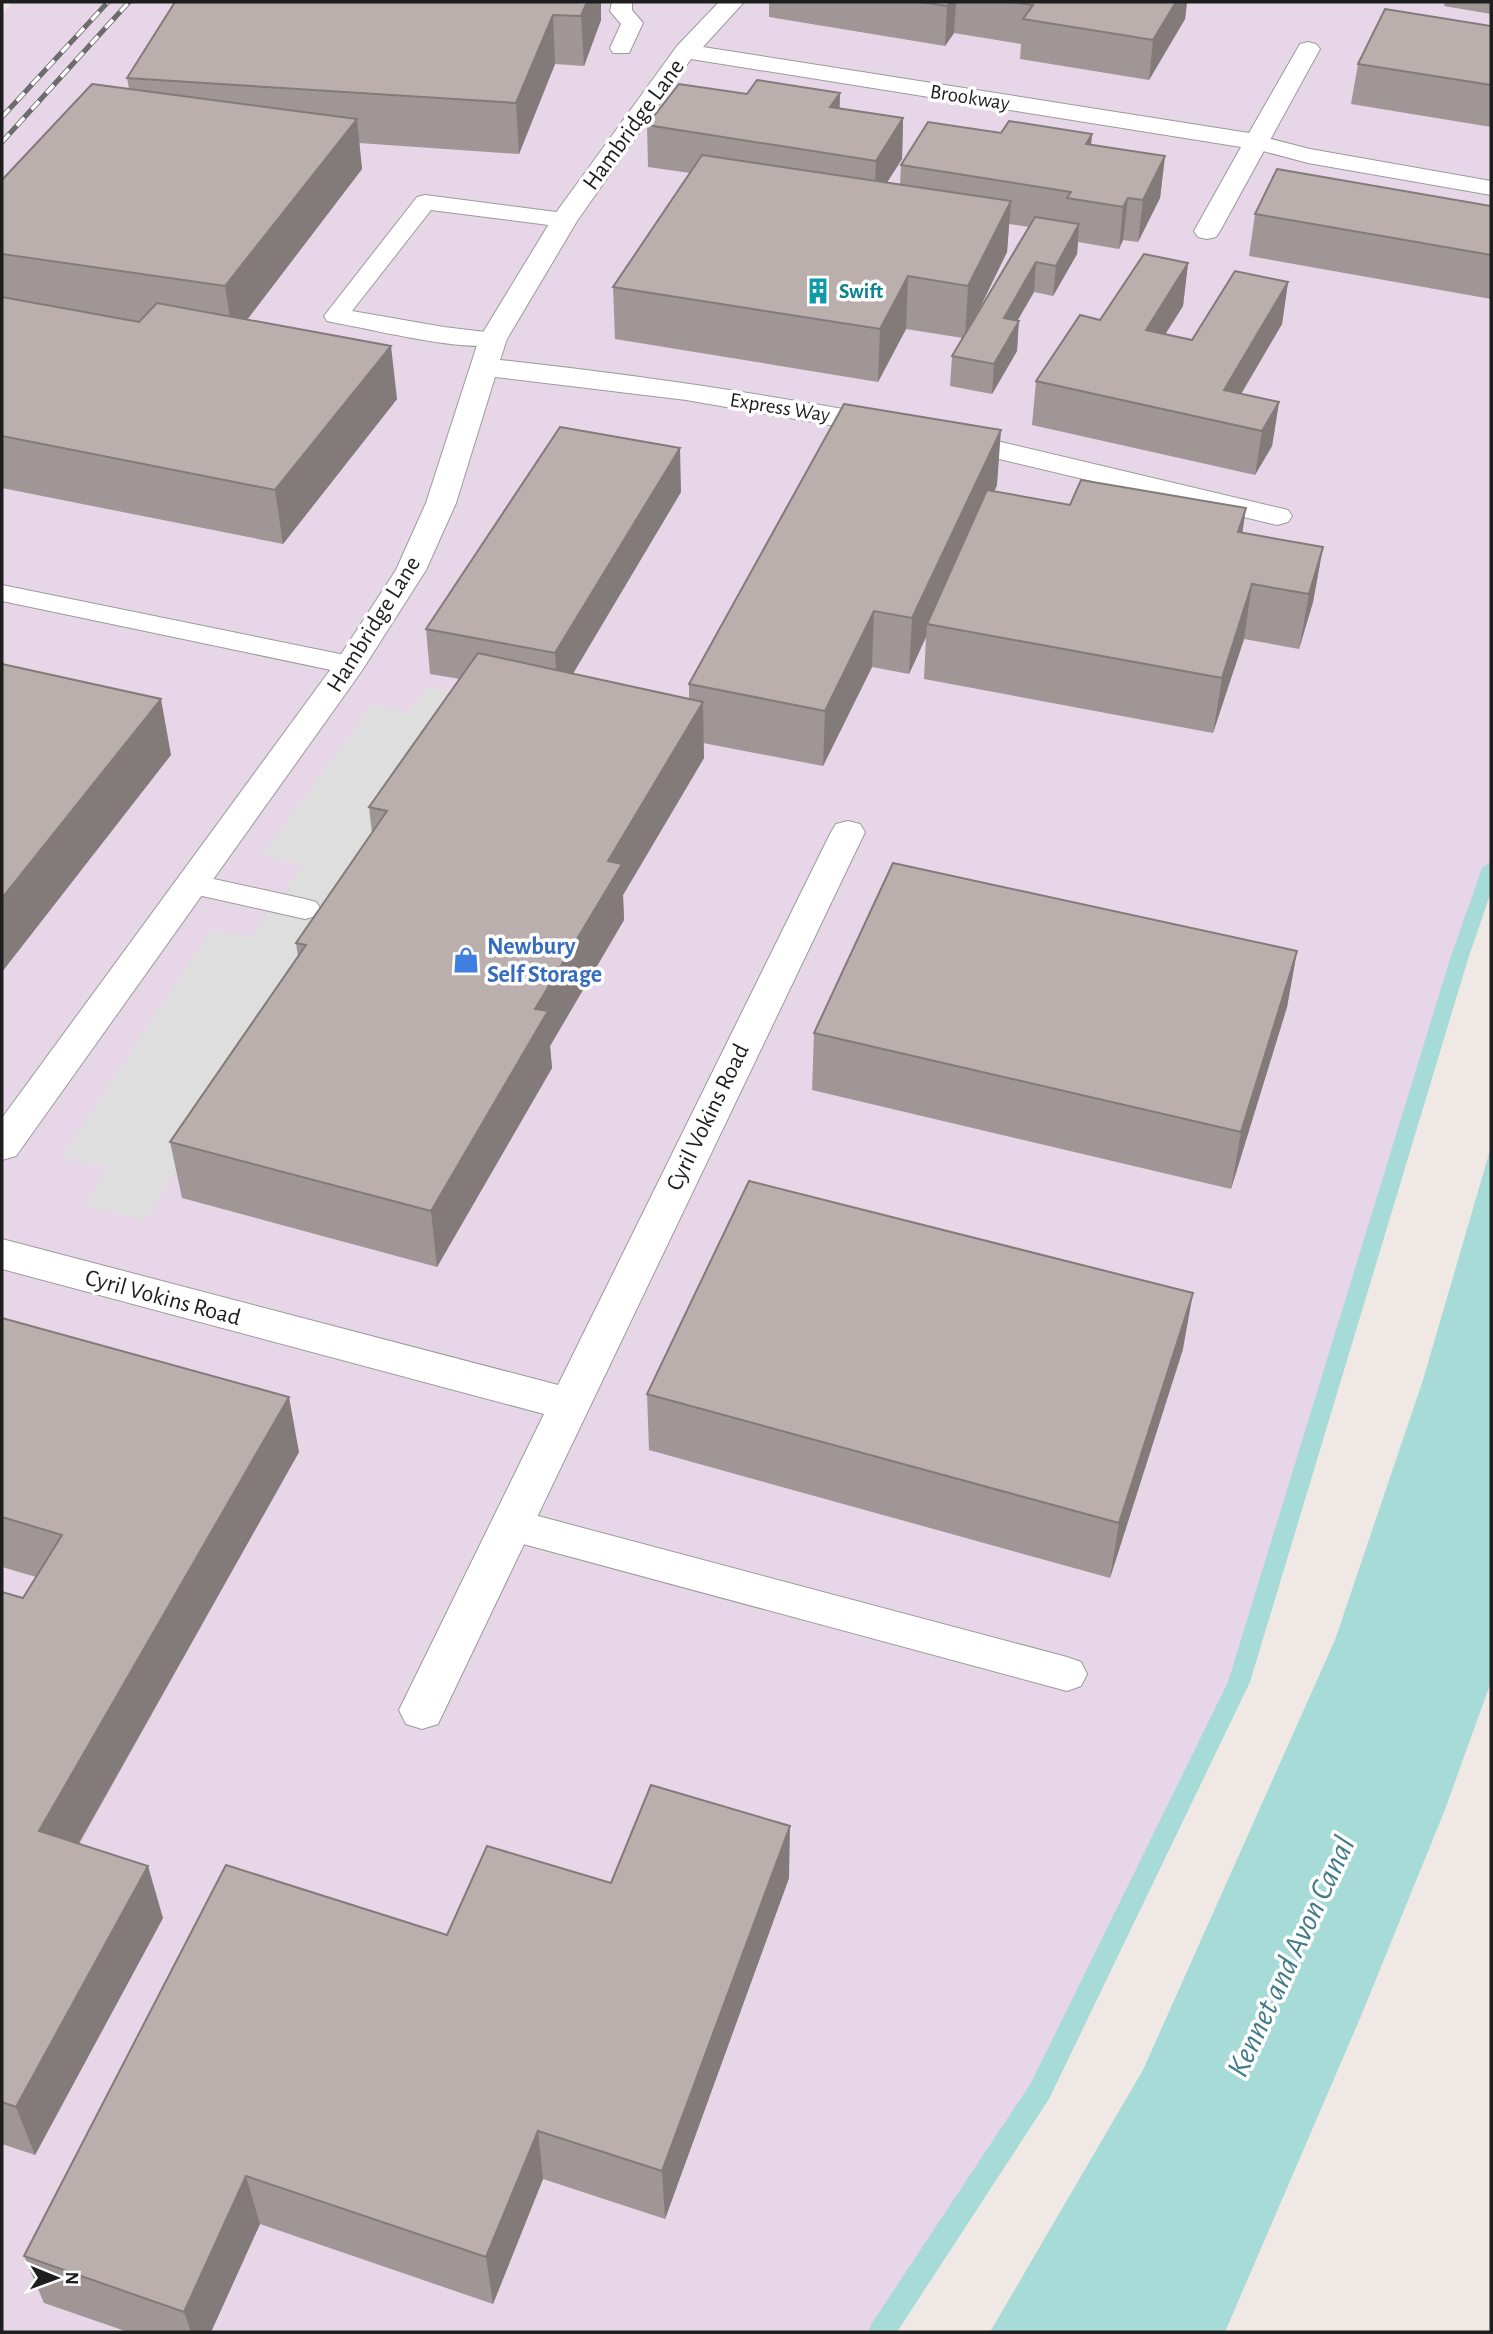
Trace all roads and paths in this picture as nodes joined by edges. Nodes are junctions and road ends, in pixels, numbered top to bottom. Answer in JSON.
{"nodes":[{"id":1,"x":622,"y":2,"type":"edge"},
{"id":2,"x":732,"y":2,"type":"edge"},
{"id":3,"x":621,"y":48,"type":"dead end"},
{"id":4,"x":1308,"y":49,"type":"dead end"},
{"id":5,"x":685,"y":51,"type":"junction"},
{"id":6,"x":1256,"y":142,"type":"junction"},
{"id":7,"x":1491,"y":188,"type":"edge"},
{"id":8,"x":564,"y":220,"type":"junction"},
{"id":9,"x":1207,"y":230,"type":"dead end"},
{"id":10,"x":489,"y":353,"type":"junction"},
{"id":11,"x":1277,"y":516,"type":"dead end"},
{"id":12,"x":2,"y":593,"type":"edge"},
{"id":13,"x":350,"y":665,"type":"junction"},
{"id":14,"x":848,"y":832,"type":"dead end"},
{"id":15,"x":191,"y":884,"type":"junction"},
{"id":16,"x":305,"y":909,"type":"dead end"},
{"id":17,"x":2,"y":1146,"type":"edge"},
{"id":18,"x":2,"y":1254,"type":"edge"},
{"id":19,"x":568,"y":1404,"type":"junction"},
{"id":20,"x":512,"y":1525,"type":"junction"},
{"id":21,"x":1067,"y":1674,"type":"dead end"},
{"id":22,"x":422,"y":1710,"type":"dead end"}],
"edges":[{"from":1,"to":3,"type":"lane"},
{"from":2,"to":5,"type":"street","name":"Hambridge Lane"},
{"from":4,"to":6,"type":"street"},
{"from":5,"to":6,"type":"street","name":"Brookway"},
{"from":5,"to":8,"type":"street","name":"Hambridge Lane"},
{"from":6,"to":7,"type":"lane"},
{"from":6,"to":9,"type":"street"},
{"from":8,"to":10,"type":"street","name":"Hambridge Lane"},
{"from":8,"to":10,"type":"lane"},
{"from":10,"to":11,"type":"street","name":"Express Way"},
{"from":10,"to":13,"type":"street","name":"Hambridge Lane"},
{"from":12,"to":13,"type":"lane"},
{"from":13,"to":15,"type":"street","name":"Hambridge Lane"},
{"from":14,"to":19,"type":"street","name":"Cyril Vokins Road"},
{"from":15,"to":16,"type":"lane"},
{"from":15,"to":17,"type":"street","name":"Hambridge Lane"},
{"from":18,"to":19,"type":"street","name":"Cyril Vokins Road"},
{"from":19,"to":20,"type":"street","name":"Cyril Vokins Road"},
{"from":20,"to":21,"type":"lane"},
{"from":20,"to":22,"type":"street","name":"Cyril Vokins Road"}]}
